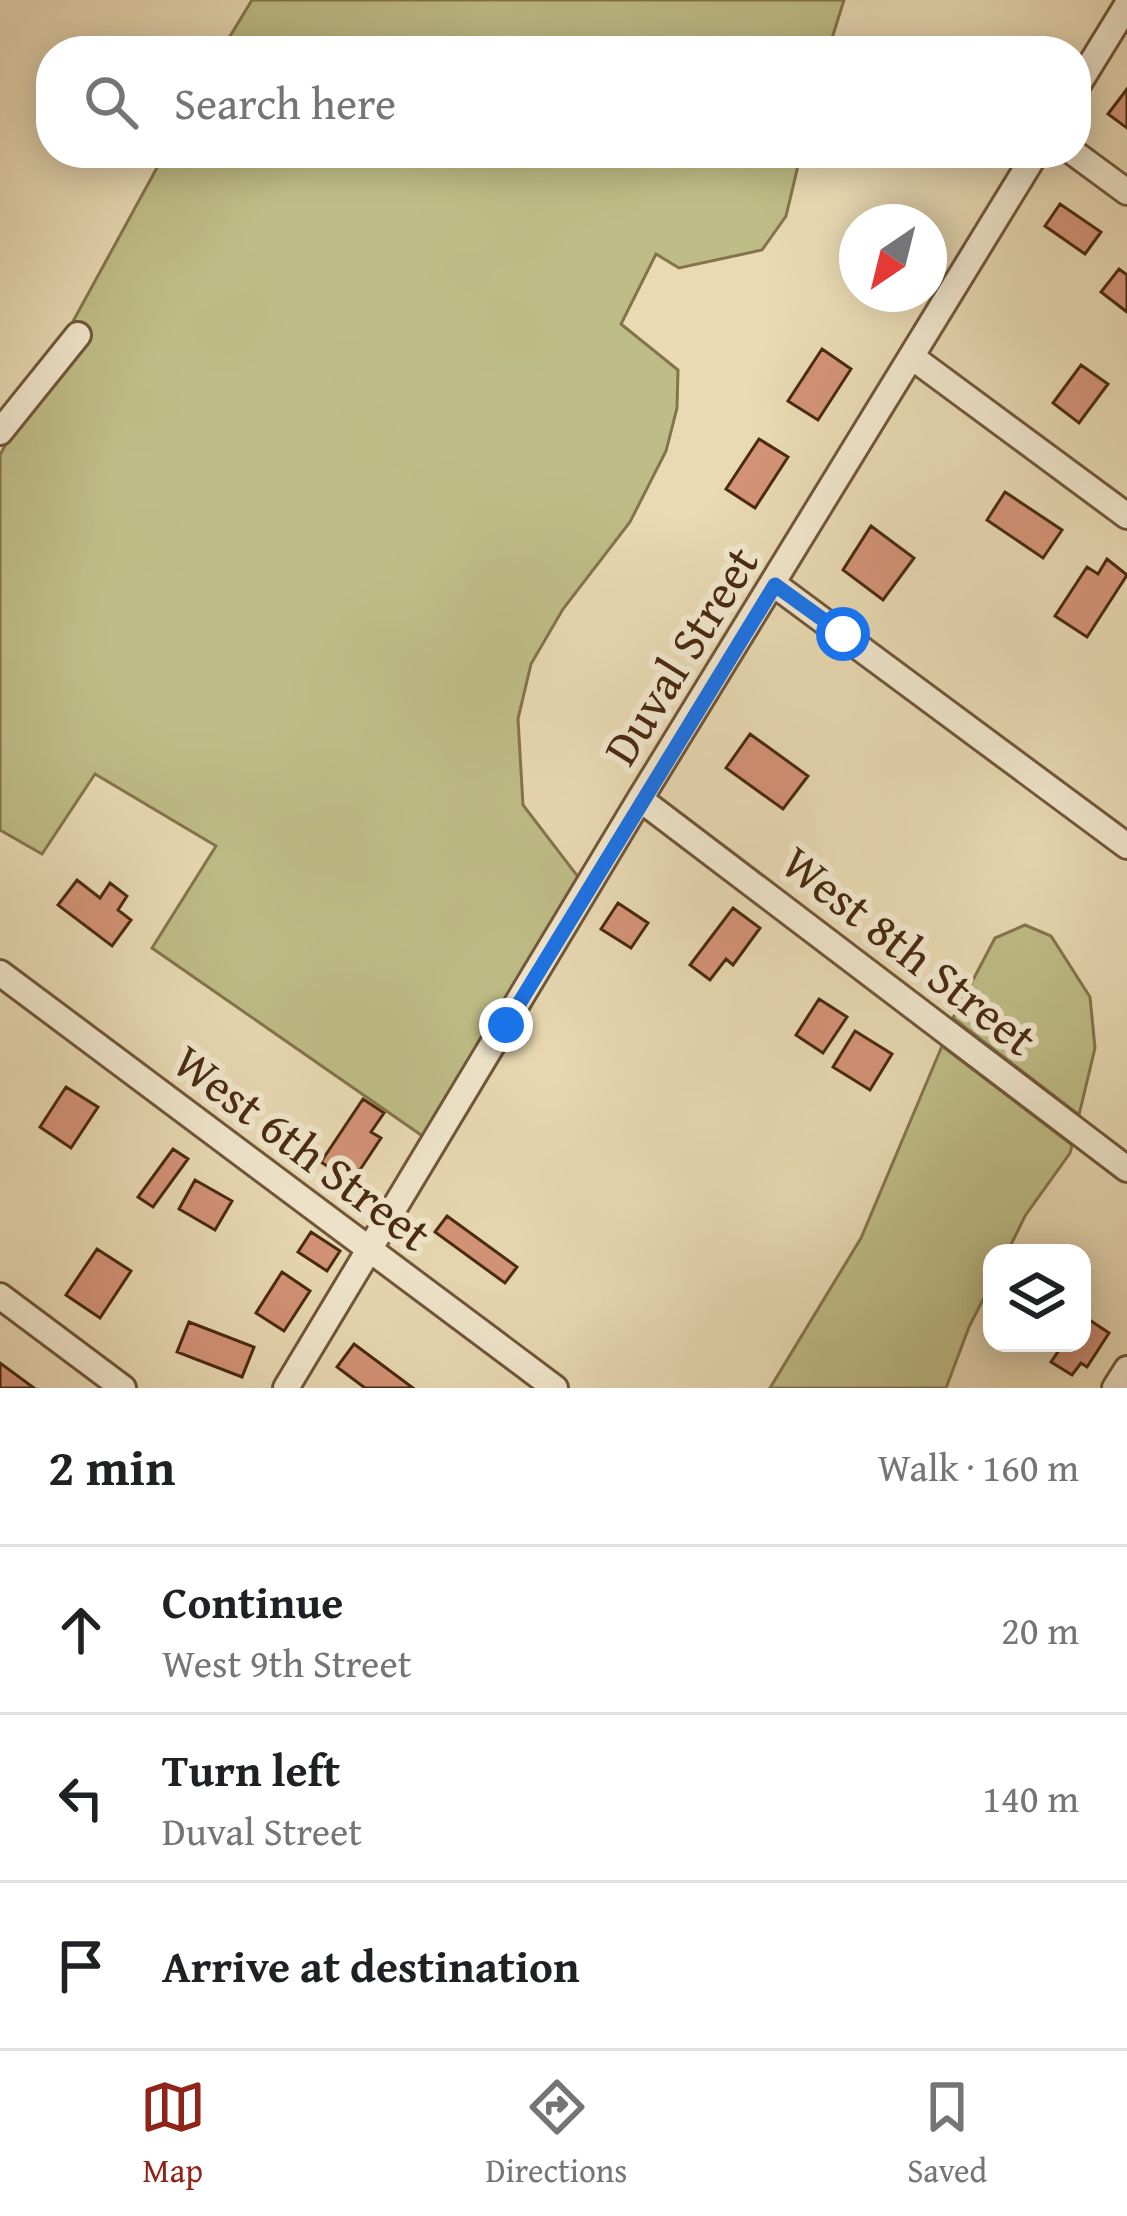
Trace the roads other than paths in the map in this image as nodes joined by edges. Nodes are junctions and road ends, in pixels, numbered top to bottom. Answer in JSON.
{"nodes":[{"id":1,"x":1127,"y":5,"type":"edge"},
{"id":2,"x":1091,"y":64,"type":"edge"},
{"id":3,"x":1091,"y":166,"type":"edge"},
{"id":4,"x":1027,"y":168,"type":"edge"},
{"id":5,"x":1127,"y":192,"type":"edge"},
{"id":6,"x":78,"y":335,"type":"dead end"},
{"id":7,"x":912,"y":357,"type":"junction"},
{"id":8,"x":0,"y":432,"type":"edge"},
{"id":9,"x":1127,"y":516,"type":"edge"},
{"id":10,"x":775,"y":585,"type":"junction"},
{"id":11,"x":640,"y":799,"type":"junction"},
{"id":12,"x":1127,"y":846,"type":"edge"},
{"id":13,"x":0,"y":973,"type":"edge"},
{"id":14,"x":1127,"y":1168,"type":"edge"},
{"id":15,"x":370,"y":1250,"type":"junction"},
{"id":16,"x":0,"y":1296,"type":"edge"},
{"id":17,"x":1127,"y":1369,"type":"edge"},
{"id":18,"x":123,"y":1388,"type":"edge"},
{"id":19,"x":286,"y":1388,"type":"edge"},
{"id":20,"x":555,"y":1388,"type":"edge"},
{"id":21,"x":1115,"y":1388,"type":"edge"}],
"edges":[{"from":1,"to":2,"type":"street"},
{"from":3,"to":5,"type":"street"},
{"from":4,"to":7,"type":"street","name":"Duval Street"},
{"from":6,"to":8,"type":"street"},
{"from":7,"to":9,"type":"street"},
{"from":7,"to":10,"type":"street","name":"Duval Street"},
{"from":10,"to":11,"type":"street","name":"Duval Street"},
{"from":10,"to":12,"type":"street"},
{"from":11,"to":14,"type":"street","name":"West 8th Street"},
{"from":11,"to":15,"type":"street","name":"Duval Street"},
{"from":13,"to":15,"type":"street","name":"West 6th Street"},
{"from":15,"to":19,"type":"street","name":"Duval Street"},
{"from":15,"to":20,"type":"street","name":"West 6th Street"},
{"from":16,"to":18,"type":"street"},
{"from":17,"to":21,"type":"street"}]}
